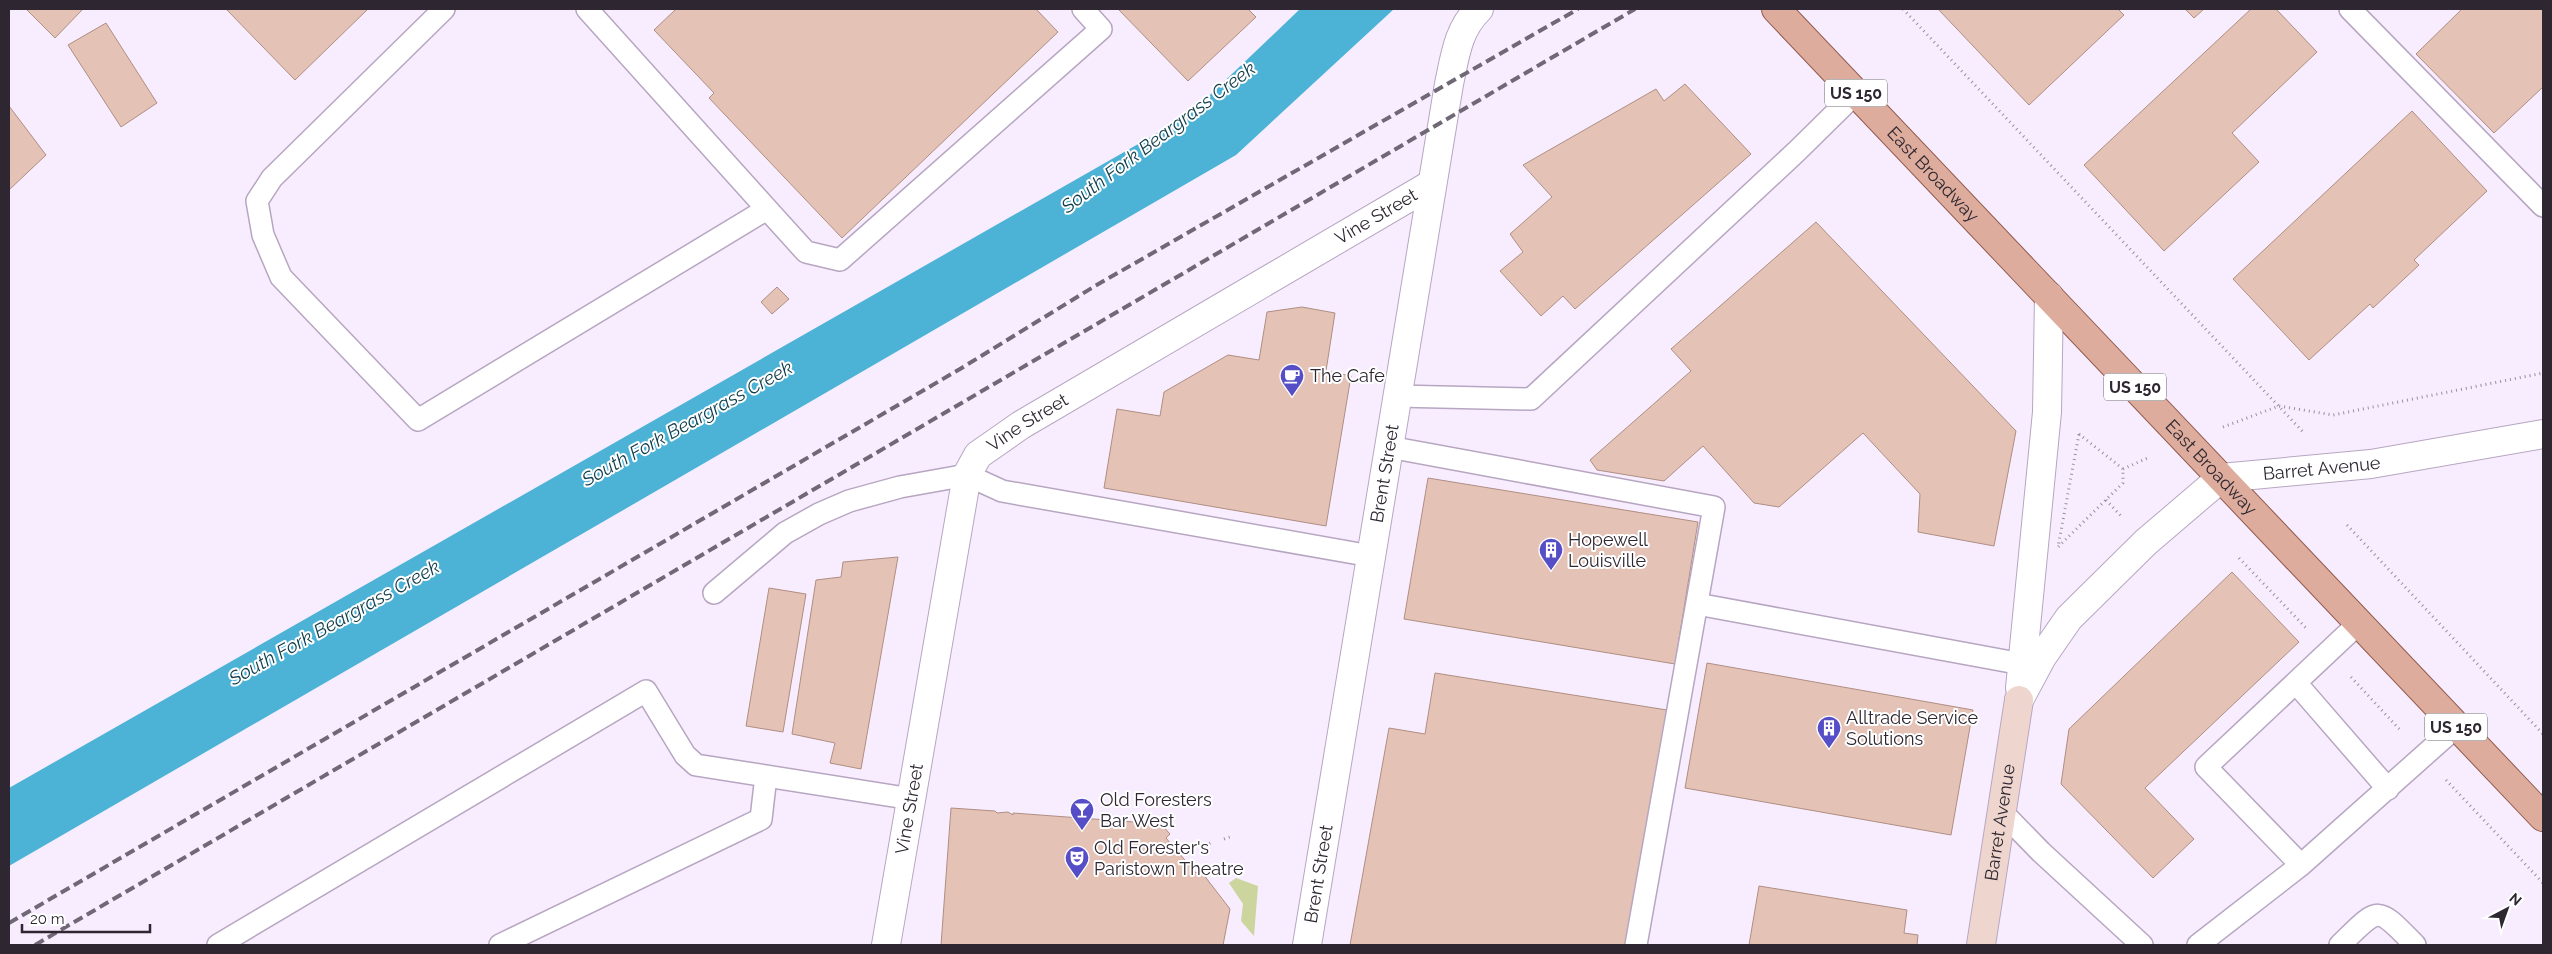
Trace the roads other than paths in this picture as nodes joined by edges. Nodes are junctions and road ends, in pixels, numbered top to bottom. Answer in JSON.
{"nodes":[{"id":1,"x":444,"y":9,"type":"edge"},
{"id":2,"x":587,"y":9,"type":"edge"},
{"id":3,"x":1083,"y":9,"type":"edge"},
{"id":4,"x":1479,"y":9,"type":"edge"},
{"id":5,"x":1776,"y":9,"type":"edge"},
{"id":6,"x":2350,"y":9,"type":"edge"},
{"id":7,"x":1856,"y":93,"type":"junction"},
{"id":8,"x":1430,"y":185,"type":"junction"},
{"id":9,"x":2543,"y":206,"type":"edge"},
{"id":10,"x":767,"y":209,"type":"junction"},
{"id":11,"x":2049,"y":296,"type":"junction"},
{"id":12,"x":1398,"y":396,"type":"junction"},
{"id":13,"x":2543,"y":434,"type":"edge"},
{"id":14,"x":1389,"y":447,"type":"junction"},
{"id":15,"x":967,"y":475,"type":"junction"},
{"id":16,"x":2221,"y":478,"type":"junction"},
{"id":17,"x":1371,"y":556,"type":"junction"},
{"id":18,"x":714,"y":593,"type":"dead end"},
{"id":19,"x":1697,"y":604,"type":"junction"},
{"id":20,"x":2359,"y":623,"type":"junction"},
{"id":21,"x":2022,"y":664,"type":"junction"},
{"id":22,"x":2296,"y":684,"type":"junction"},
{"id":23,"x":2019,"y":700,"type":"junction"},
{"id":24,"x":2456,"y":727,"type":"junction"},
{"id":25,"x":766,"y":776,"type":"junction"},
{"id":26,"x":2388,"y":789,"type":"junction"},
{"id":27,"x":912,"y":799,"type":"junction"},
{"id":28,"x":2002,"y":812,"type":"junction"},
{"id":29,"x":2543,"y":816,"type":"edge"},
{"id":30,"x":2301,"y":864,"type":"junction"},
{"id":31,"x":218,"y":945,"type":"edge"},
{"id":32,"x":500,"y":945,"type":"edge"},
{"id":33,"x":886,"y":945,"type":"edge"},
{"id":34,"x":1307,"y":945,"type":"edge"},
{"id":35,"x":1636,"y":945,"type":"edge"},
{"id":36,"x":1982,"y":945,"type":"edge"},
{"id":37,"x":2142,"y":945,"type":"edge"},
{"id":38,"x":2198,"y":945,"type":"edge"},
{"id":39,"x":2340,"y":945,"type":"edge"},
{"id":40,"x":2415,"y":945,"type":"edge"}],
"edges":[{"from":1,"to":10,"type":"lane"},
{"from":2,"to":10,"type":"lane"},
{"from":3,"to":10,"type":"lane"},
{"from":4,"to":8,"type":"street","name":"Brent Street"},
{"from":5,"to":7,"type":"main road","name":"East Broadway","number":"US 150"},
{"from":6,"to":9,"type":"lane"},
{"from":7,"to":11,"type":"main road","name":"East Broadway","number":"US 150"},
{"from":7,"to":12,"type":"lane"},
{"from":8,"to":12,"type":"street","name":"Brent Street"},
{"from":8,"to":15,"type":"street","name":"Vine Street"},
{"from":11,"to":16,"type":"main road","name":"East Broadway","number":"US 150"},
{"from":11,"to":21,"type":"street","name":"Barret Avenue"},
{"from":12,"to":14,"type":"street","name":"Brent Street"},
{"from":13,"to":16,"type":"street","name":"Barret Avenue"},
{"from":14,"to":17,"type":"street","name":"Brent Street"},
{"from":14,"to":19,"type":"lane"},
{"from":15,"to":17,"type":"lane"},
{"from":15,"to":18,"type":"lane"},
{"from":15,"to":27,"type":"street","name":"Vine Street"},
{"from":16,"to":20,"type":"main road","name":"East Broadway","number":"US 150"},
{"from":16,"to":23,"type":"street","name":"Barret Avenue"},
{"from":17,"to":34,"type":"street","name":"Brent Street"},
{"from":19,"to":21,"type":"lane"},
{"from":19,"to":35,"type":"lane"},
{"from":20,"to":22,"type":"lane"},
{"from":20,"to":24,"type":"main road","name":"East Broadway","number":"US 150"},
{"from":21,"to":23,"type":"street","name":"Barret Avenue"},
{"from":22,"to":26,"type":"lane"},
{"from":22,"to":30,"type":"lane"},
{"from":23,"to":28,"type":"street","name":"Barret Avenue"},
{"from":24,"to":26,"type":"lane"},
{"from":24,"to":29,"type":"main road","name":"East Broadway","number":"US 150"},
{"from":25,"to":27,"type":"lane"},
{"from":25,"to":31,"type":"lane"},
{"from":25,"to":32,"type":"lane"},
{"from":26,"to":30,"type":"lane"},
{"from":27,"to":33,"type":"street","name":"Vine Street"},
{"from":28,"to":36,"type":"street","name":"Barret Avenue"},
{"from":28,"to":37,"type":"lane"},
{"from":30,"to":38,"type":"lane"},
{"from":39,"to":40,"type":"lane"}]}
